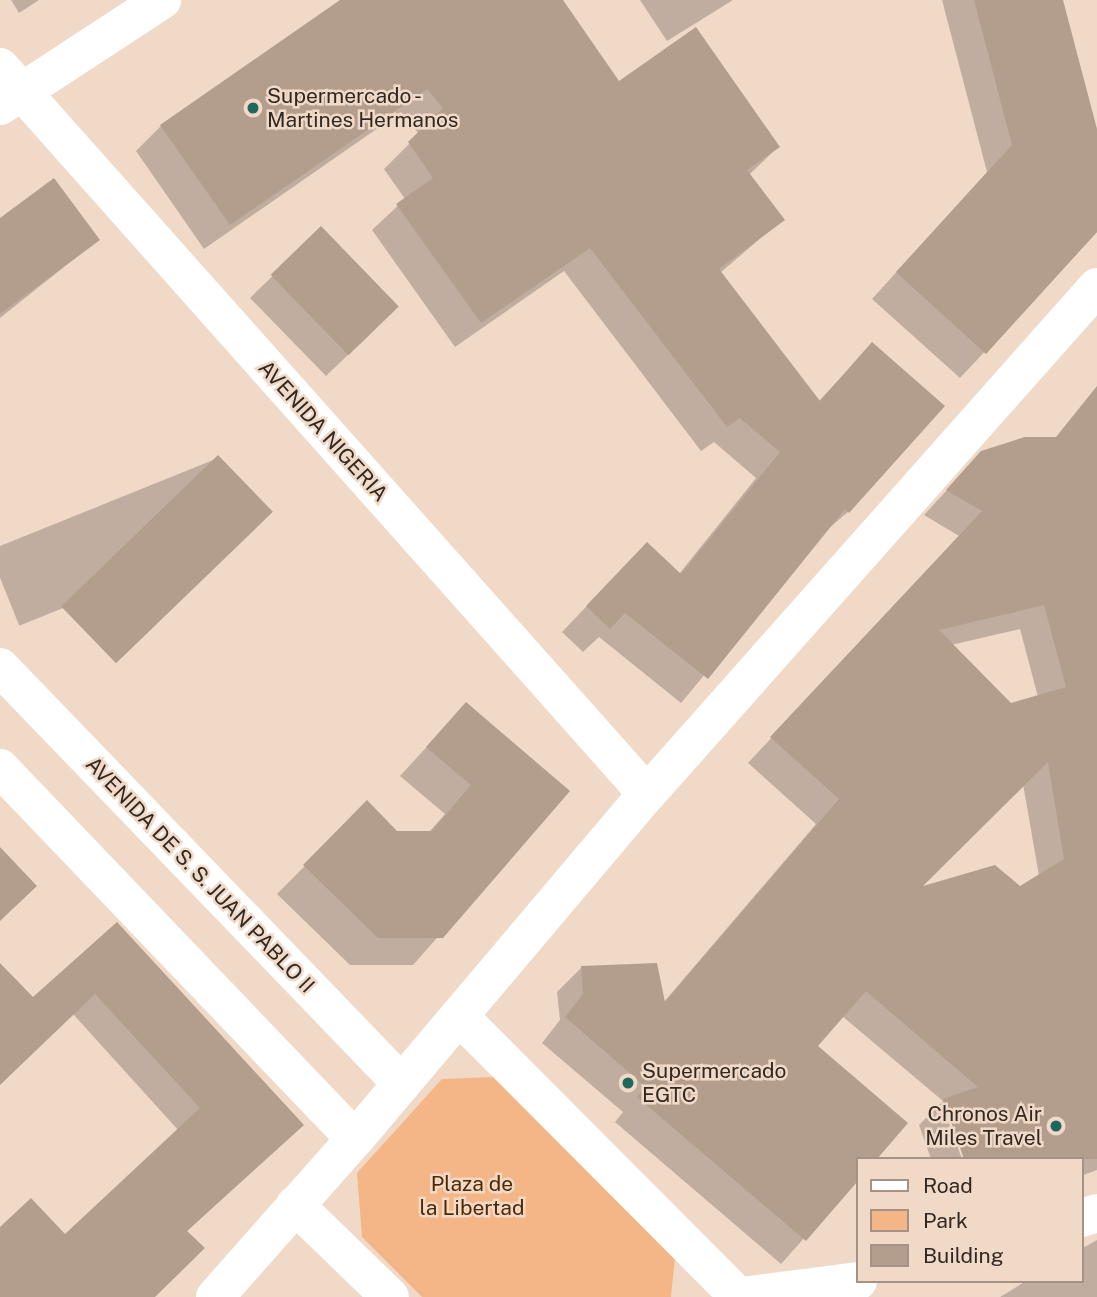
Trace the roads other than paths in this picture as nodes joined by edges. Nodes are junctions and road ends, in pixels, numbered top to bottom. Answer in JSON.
{"nodes":[{"id":1,"x":162,"y":0,"type":"edge"},
{"id":2,"x":7,"y":88,"type":"edge"},
{"id":3,"x":1097,"y":287,"type":"edge"},
{"id":4,"x":1097,"y":327,"type":"edge"},
{"id":5,"x":1055,"y":335,"type":"junction"},
{"id":6,"x":0,"y":667,"type":"edge"},
{"id":7,"x":0,"y":768,"type":"edge"},
{"id":8,"x":647,"y":794,"type":"junction"},
{"id":9,"x":459,"y":1016,"type":"junction"},
{"id":10,"x":400,"y":1082,"type":"junction"},
{"id":11,"x":355,"y":1139,"type":"junction"},
{"id":12,"x":295,"y":1205,"type":"junction"},
{"id":13,"x":856,"y":1281,"type":"edge"},
{"id":14,"x":736,"y":1296,"type":"edge"},
{"id":15,"x":215,"y":1297,"type":"edge"},
{"id":16,"x":390,"y":1297,"type":"edge"}],
"edges":[{"from":1,"to":2,"type":"street"},
{"from":2,"to":8,"type":"street","name":"AVENIDA NIGERIA"},
{"from":3,"to":5,"type":"street"},
{"from":4,"to":5,"type":"street"},
{"from":5,"to":8,"type":"street"},
{"from":6,"to":10,"type":"street","name":"AVENIDA DE S. S. JUAN PABLO II"},
{"from":7,"to":11,"type":"street"},
{"from":8,"to":9,"type":"street"},
{"from":9,"to":10,"type":"street"},
{"from":9,"to":14,"type":"street"},
{"from":10,"to":11,"type":"street"},
{"from":11,"to":12,"type":"street"},
{"from":12,"to":15,"type":"street"},
{"from":12,"to":16,"type":"street"},
{"from":13,"to":14,"type":"street"}]}
